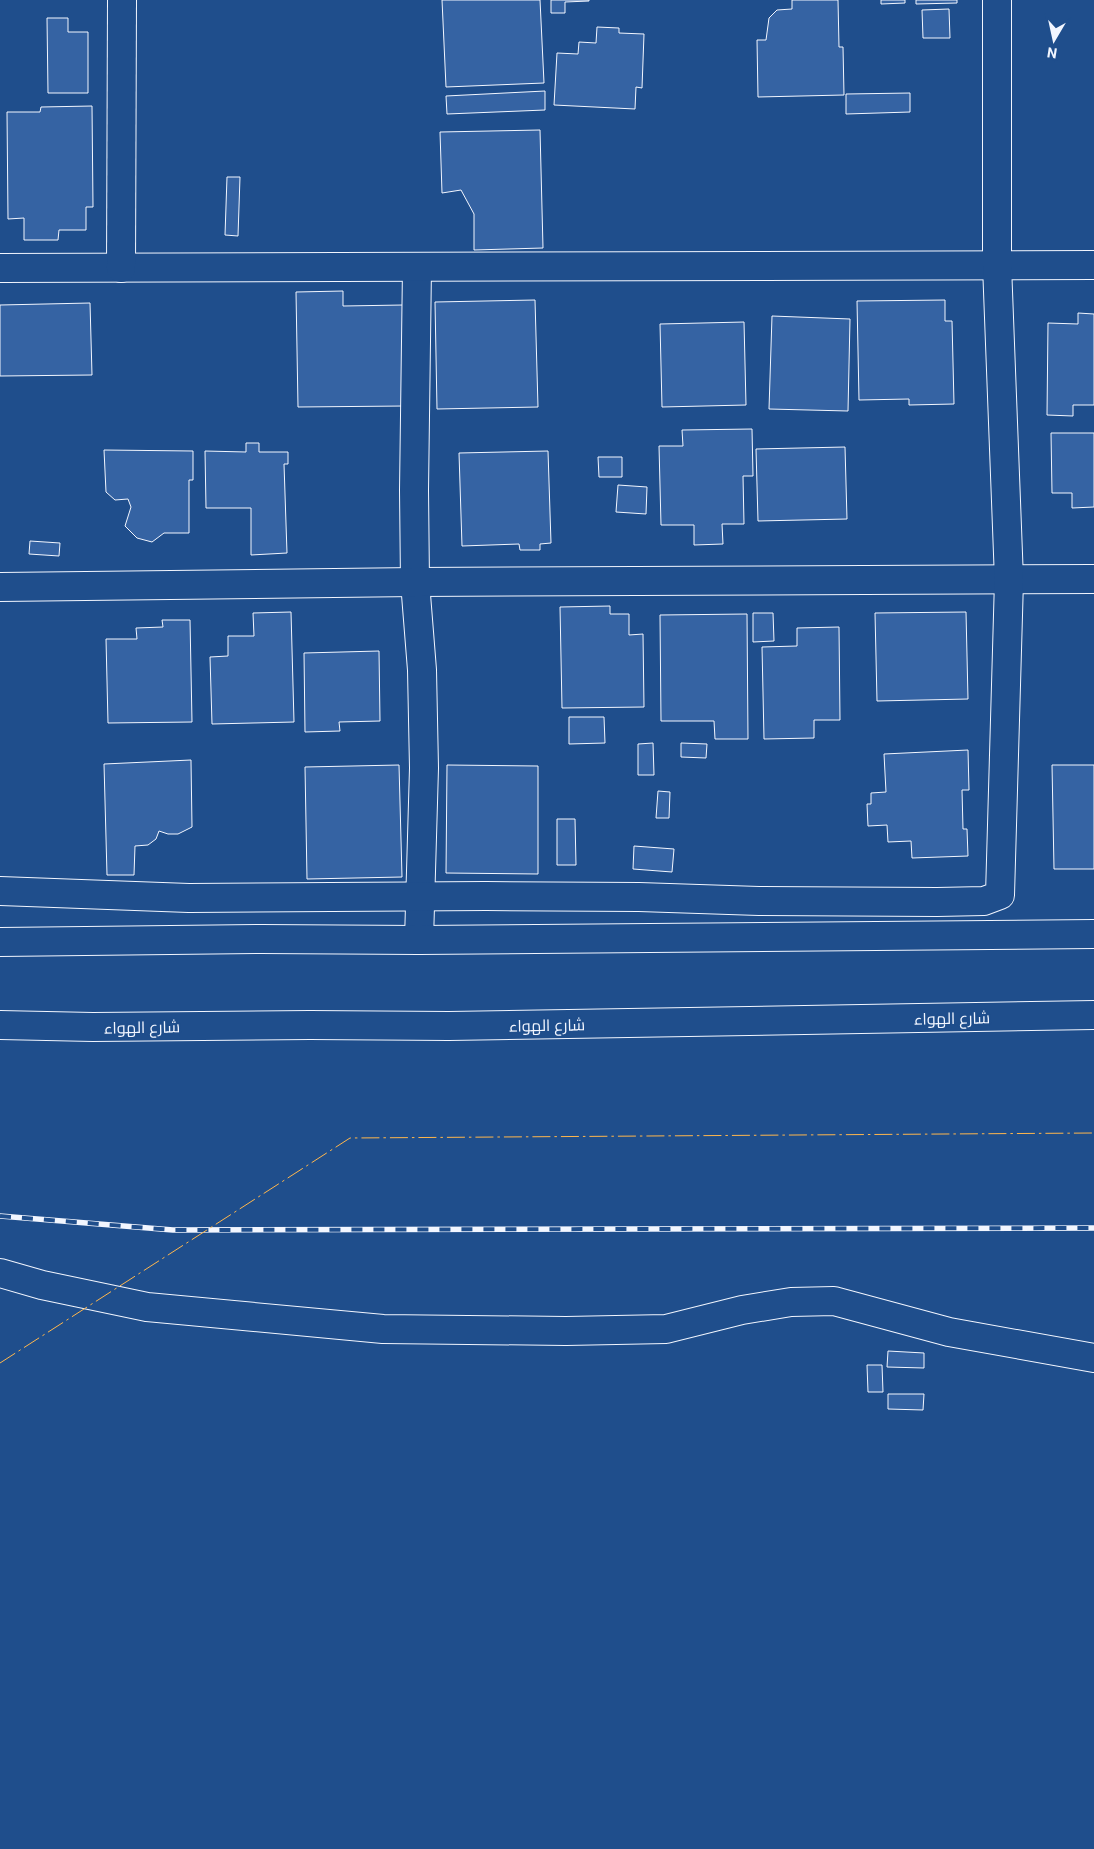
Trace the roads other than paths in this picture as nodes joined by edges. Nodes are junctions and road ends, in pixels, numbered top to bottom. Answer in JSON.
{"nodes":[{"id":1,"x":122,"y":0,"type":"edge"},
{"id":2,"x":997,"y":0,"type":"edge"},
{"id":3,"x":1094,"y":264,"type":"edge"},
{"id":4,"x":997,"y":265,"type":"junction"},
{"id":5,"x":417,"y":267,"type":"junction"},
{"id":6,"x":0,"y":268,"type":"edge"},
{"id":7,"x":122,"y":268,"type":"junction"},
{"id":8,"x":1094,"y":579,"type":"edge"},
{"id":9,"x":1009,"y":580,"type":"junction"},
{"id":10,"x":415,"y":582,"type":"junction"},
{"id":11,"x":0,"y":586,"type":"edge"},
{"id":12,"x":0,"y":891,"type":"edge"},
{"id":13,"x":420,"y":898,"type":"junction"},
{"id":14,"x":1094,"y":934,"type":"edge"},
{"id":15,"x":419,"y":940,"type":"junction"},
{"id":16,"x":0,"y":942,"type":"edge"},
{"id":17,"x":1094,"y":1015,"type":"edge"},
{"id":18,"x":0,"y":1025,"type":"edge"},
{"id":19,"x":0,"y":1273,"type":"edge"},
{"id":20,"x":1094,"y":1358,"type":"edge"}],
"edges":[{"from":1,"to":7,"type":"street"},
{"from":2,"to":4,"type":"street"},
{"from":3,"to":4,"type":"street"},
{"from":4,"to":5,"type":"street"},
{"from":4,"to":9,"type":"street"},
{"from":5,"to":7,"type":"street"},
{"from":5,"to":10,"type":"street"},
{"from":6,"to":7,"type":"street"},
{"from":8,"to":9,"type":"street"},
{"from":9,"to":10,"type":"street"},
{"from":9,"to":13,"type":"street"},
{"from":10,"to":11,"type":"street"},
{"from":10,"to":13,"type":"street"},
{"from":12,"to":13,"type":"street"},
{"from":13,"to":15,"type":"street"},
{"from":14,"to":15,"type":"street"},
{"from":15,"to":16,"type":"street"},
{"from":17,"to":18,"type":"street","name":"شارع الهواء"},
{"from":19,"to":20,"type":"street"}]}
